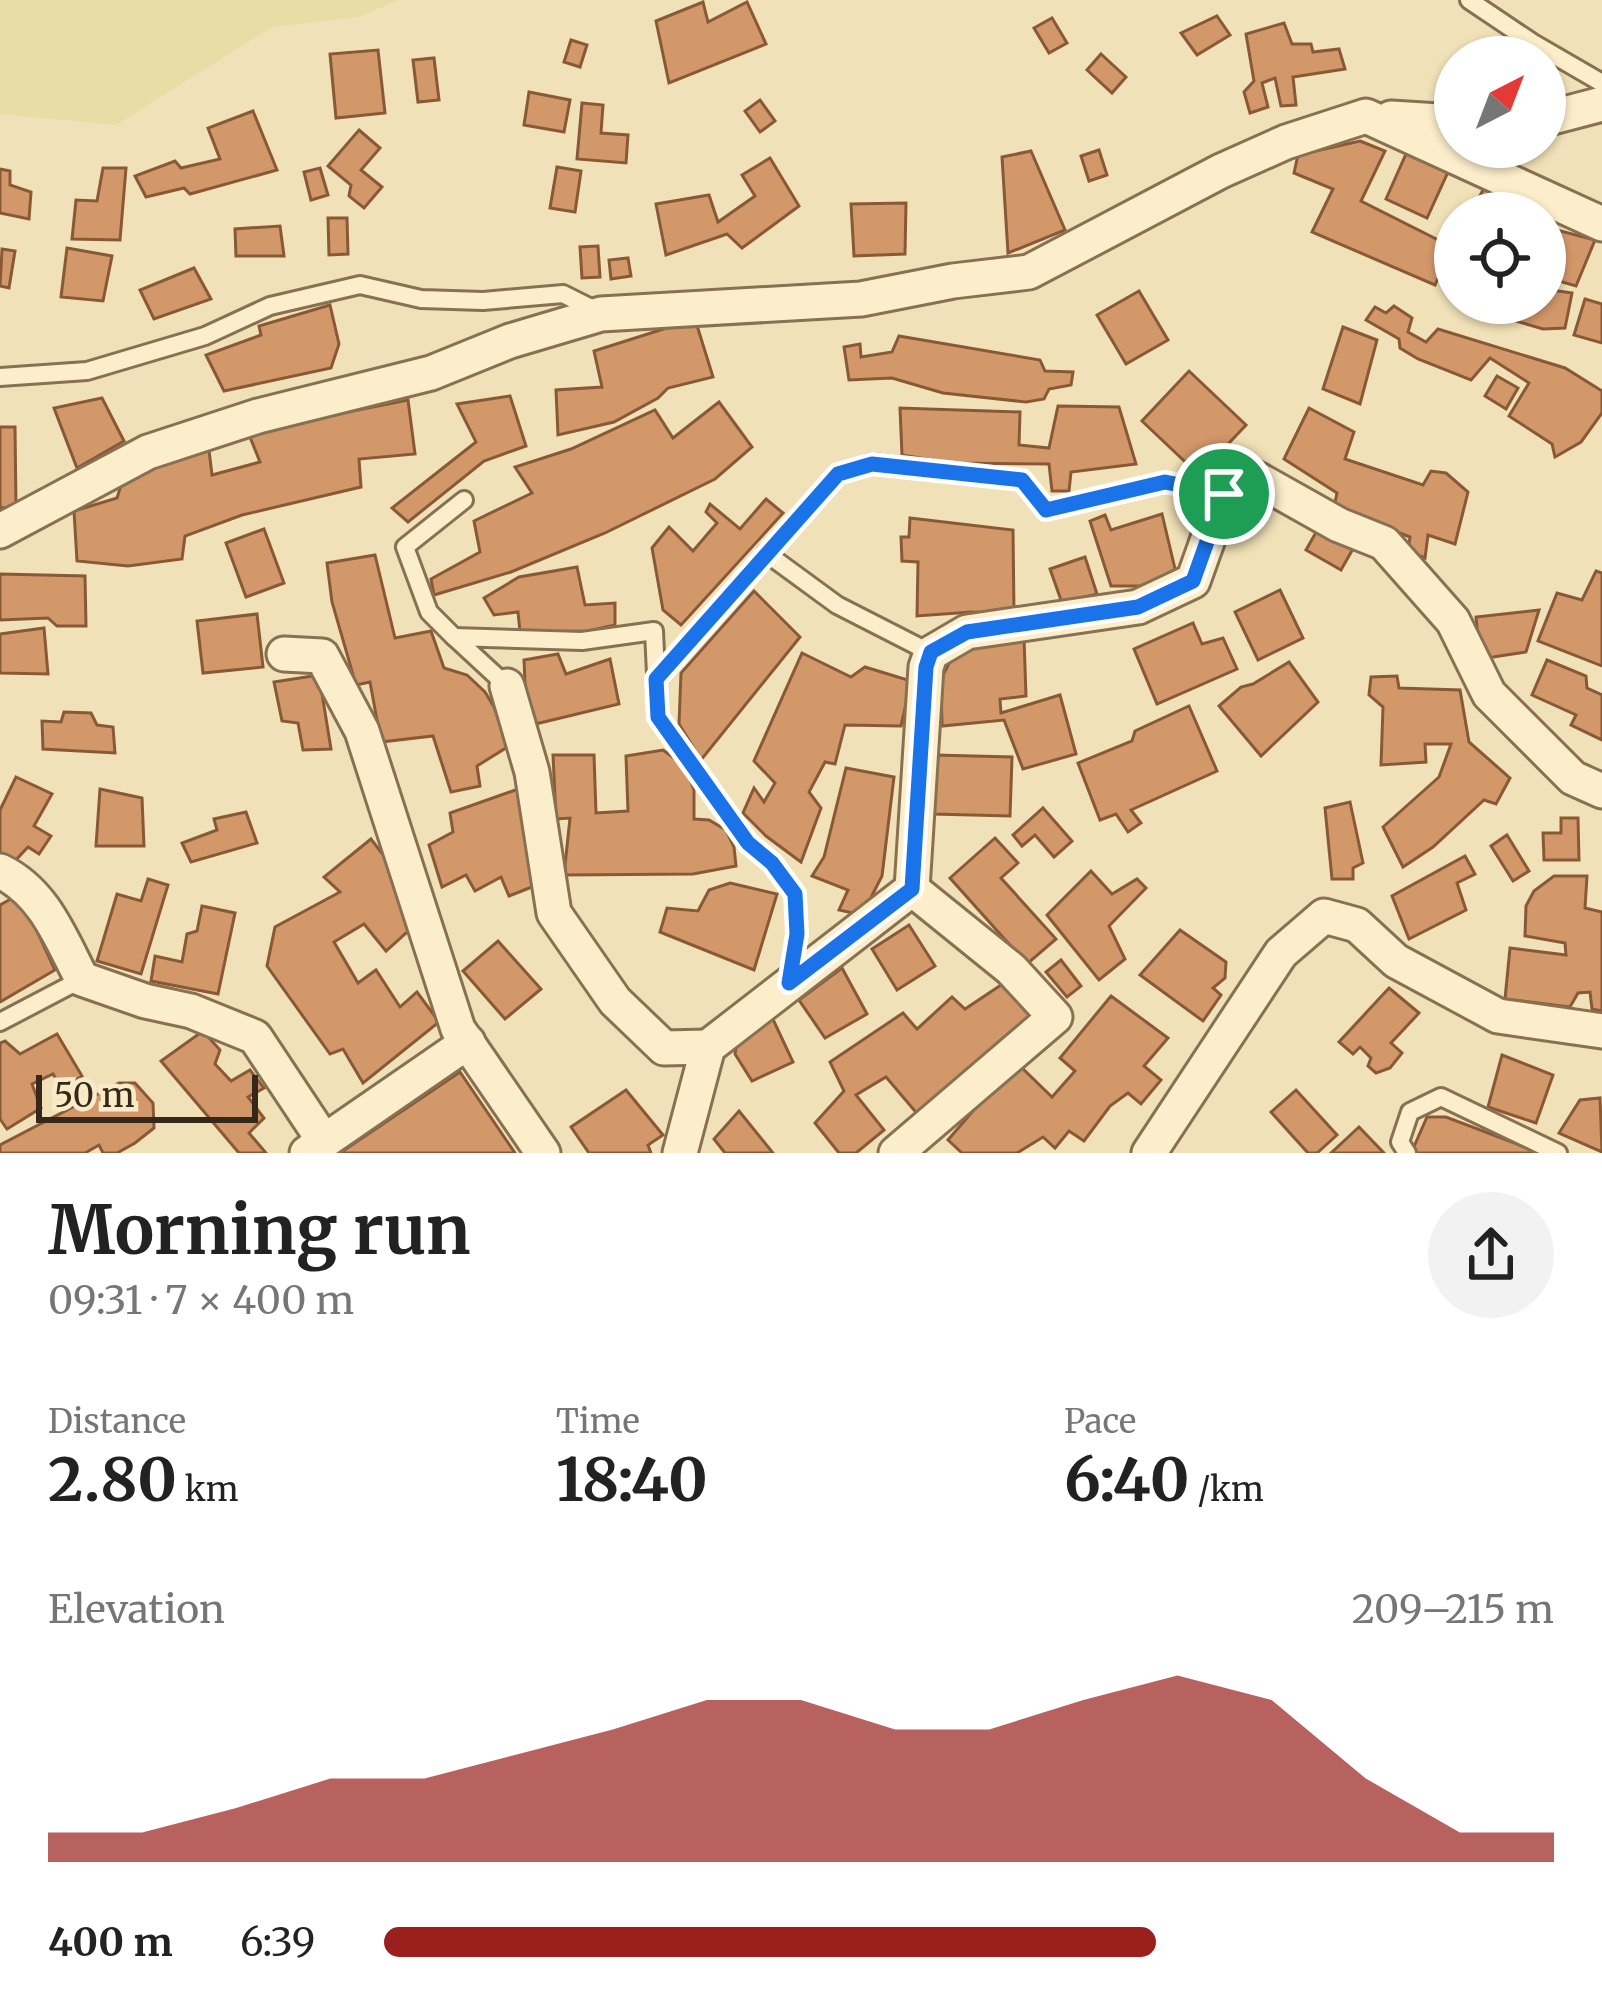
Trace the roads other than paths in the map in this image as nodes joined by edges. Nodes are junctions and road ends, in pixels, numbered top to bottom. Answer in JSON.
{"nodes":[{"id":1,"x":1469,"y":0,"type":"edge"},
{"id":2,"x":1602,"y":83,"type":"edge"},
{"id":3,"x":1602,"y":104,"type":"edge"},
{"id":4,"x":1566,"y":113,"type":"edge"},
{"id":5,"x":1366,"y":116,"type":"junction"},
{"id":6,"x":1434,"y":121,"type":"edge"},
{"id":7,"x":1602,"y":224,"type":"edge"},
{"id":8,"x":601,"y":314,"type":"junction"},
{"id":9,"x":0,"y":377,"type":"edge"},
{"id":10,"x":1224,"y":494,"type":"junction"},
{"id":11,"x":464,"y":500,"type":"dead end"},
{"id":12,"x":0,"y":531,"type":"edge"},
{"id":13,"x":766,"y":554,"type":"junction"},
{"id":14,"x":454,"y":637,"type":"junction"},
{"id":15,"x":931,"y":652,"type":"junction"},
{"id":16,"x":284,"y":653,"type":"dead end"},
{"id":17,"x":656,"y":679,"type":"junction"},
{"id":18,"x":507,"y":686,"type":"joint"},
{"id":19,"x":1602,"y":790,"type":"edge"},
{"id":20,"x":6,"y":881,"type":"edge"},
{"id":21,"x":912,"y":889,"type":"junction"},
{"id":22,"x":82,"y":979,"type":"junction"},
{"id":23,"x":789,"y":983,"type":"junction"},
{"id":24,"x":0,"y":1022,"type":"edge"},
{"id":25,"x":1602,"y":1031,"type":"edge"},
{"id":26,"x":468,"y":1042,"type":"junction"},
{"id":27,"x":708,"y":1047,"type":"junction"},
{"id":28,"x":316,"y":1147,"type":"edge"},
{"id":29,"x":543,"y":1153,"type":"edge"},
{"id":30,"x":680,"y":1153,"type":"edge"},
{"id":31,"x":896,"y":1153,"type":"edge"},
{"id":32,"x":1149,"y":1153,"type":"edge"},
{"id":33,"x":1406,"y":1153,"type":"edge"},
{"id":34,"x":1558,"y":1153,"type":"edge"}],
"edges":[{"from":1,"to":2,"type":"lane"},
{"from":3,"to":4,"type":"street"},
{"from":5,"to":6,"type":"street"},
{"from":5,"to":7,"type":"street"},
{"from":5,"to":8,"type":"street"},
{"from":8,"to":9,"type":"lane"},
{"from":8,"to":12,"type":"street"},
{"from":10,"to":13,"type":"lane"},
{"from":10,"to":15,"type":"street"},
{"from":10,"to":19,"type":"street"},
{"from":11,"to":14,"type":"lane"},
{"from":13,"to":15,"type":"lane"},
{"from":13,"to":17,"type":"lane"},
{"from":14,"to":17,"type":"lane"},
{"from":14,"to":18,"type":"lane"},
{"from":15,"to":21,"type":"street"},
{"from":16,"to":26,"type":"street"},
{"from":17,"to":23,"type":"lane"},
{"from":18,"to":27,"type":"street"},
{"from":20,"to":22,"type":"street"},
{"from":21,"to":23,"type":"street"},
{"from":21,"to":31,"type":"street"},
{"from":22,"to":24,"type":"lane"},
{"from":22,"to":28,"type":"street"},
{"from":23,"to":27,"type":"street"},
{"from":25,"to":32,"type":"street"},
{"from":26,"to":28,"type":"street"},
{"from":26,"to":29,"type":"street"},
{"from":27,"to":30,"type":"street"},
{"from":33,"to":34,"type":"lane"}]}
